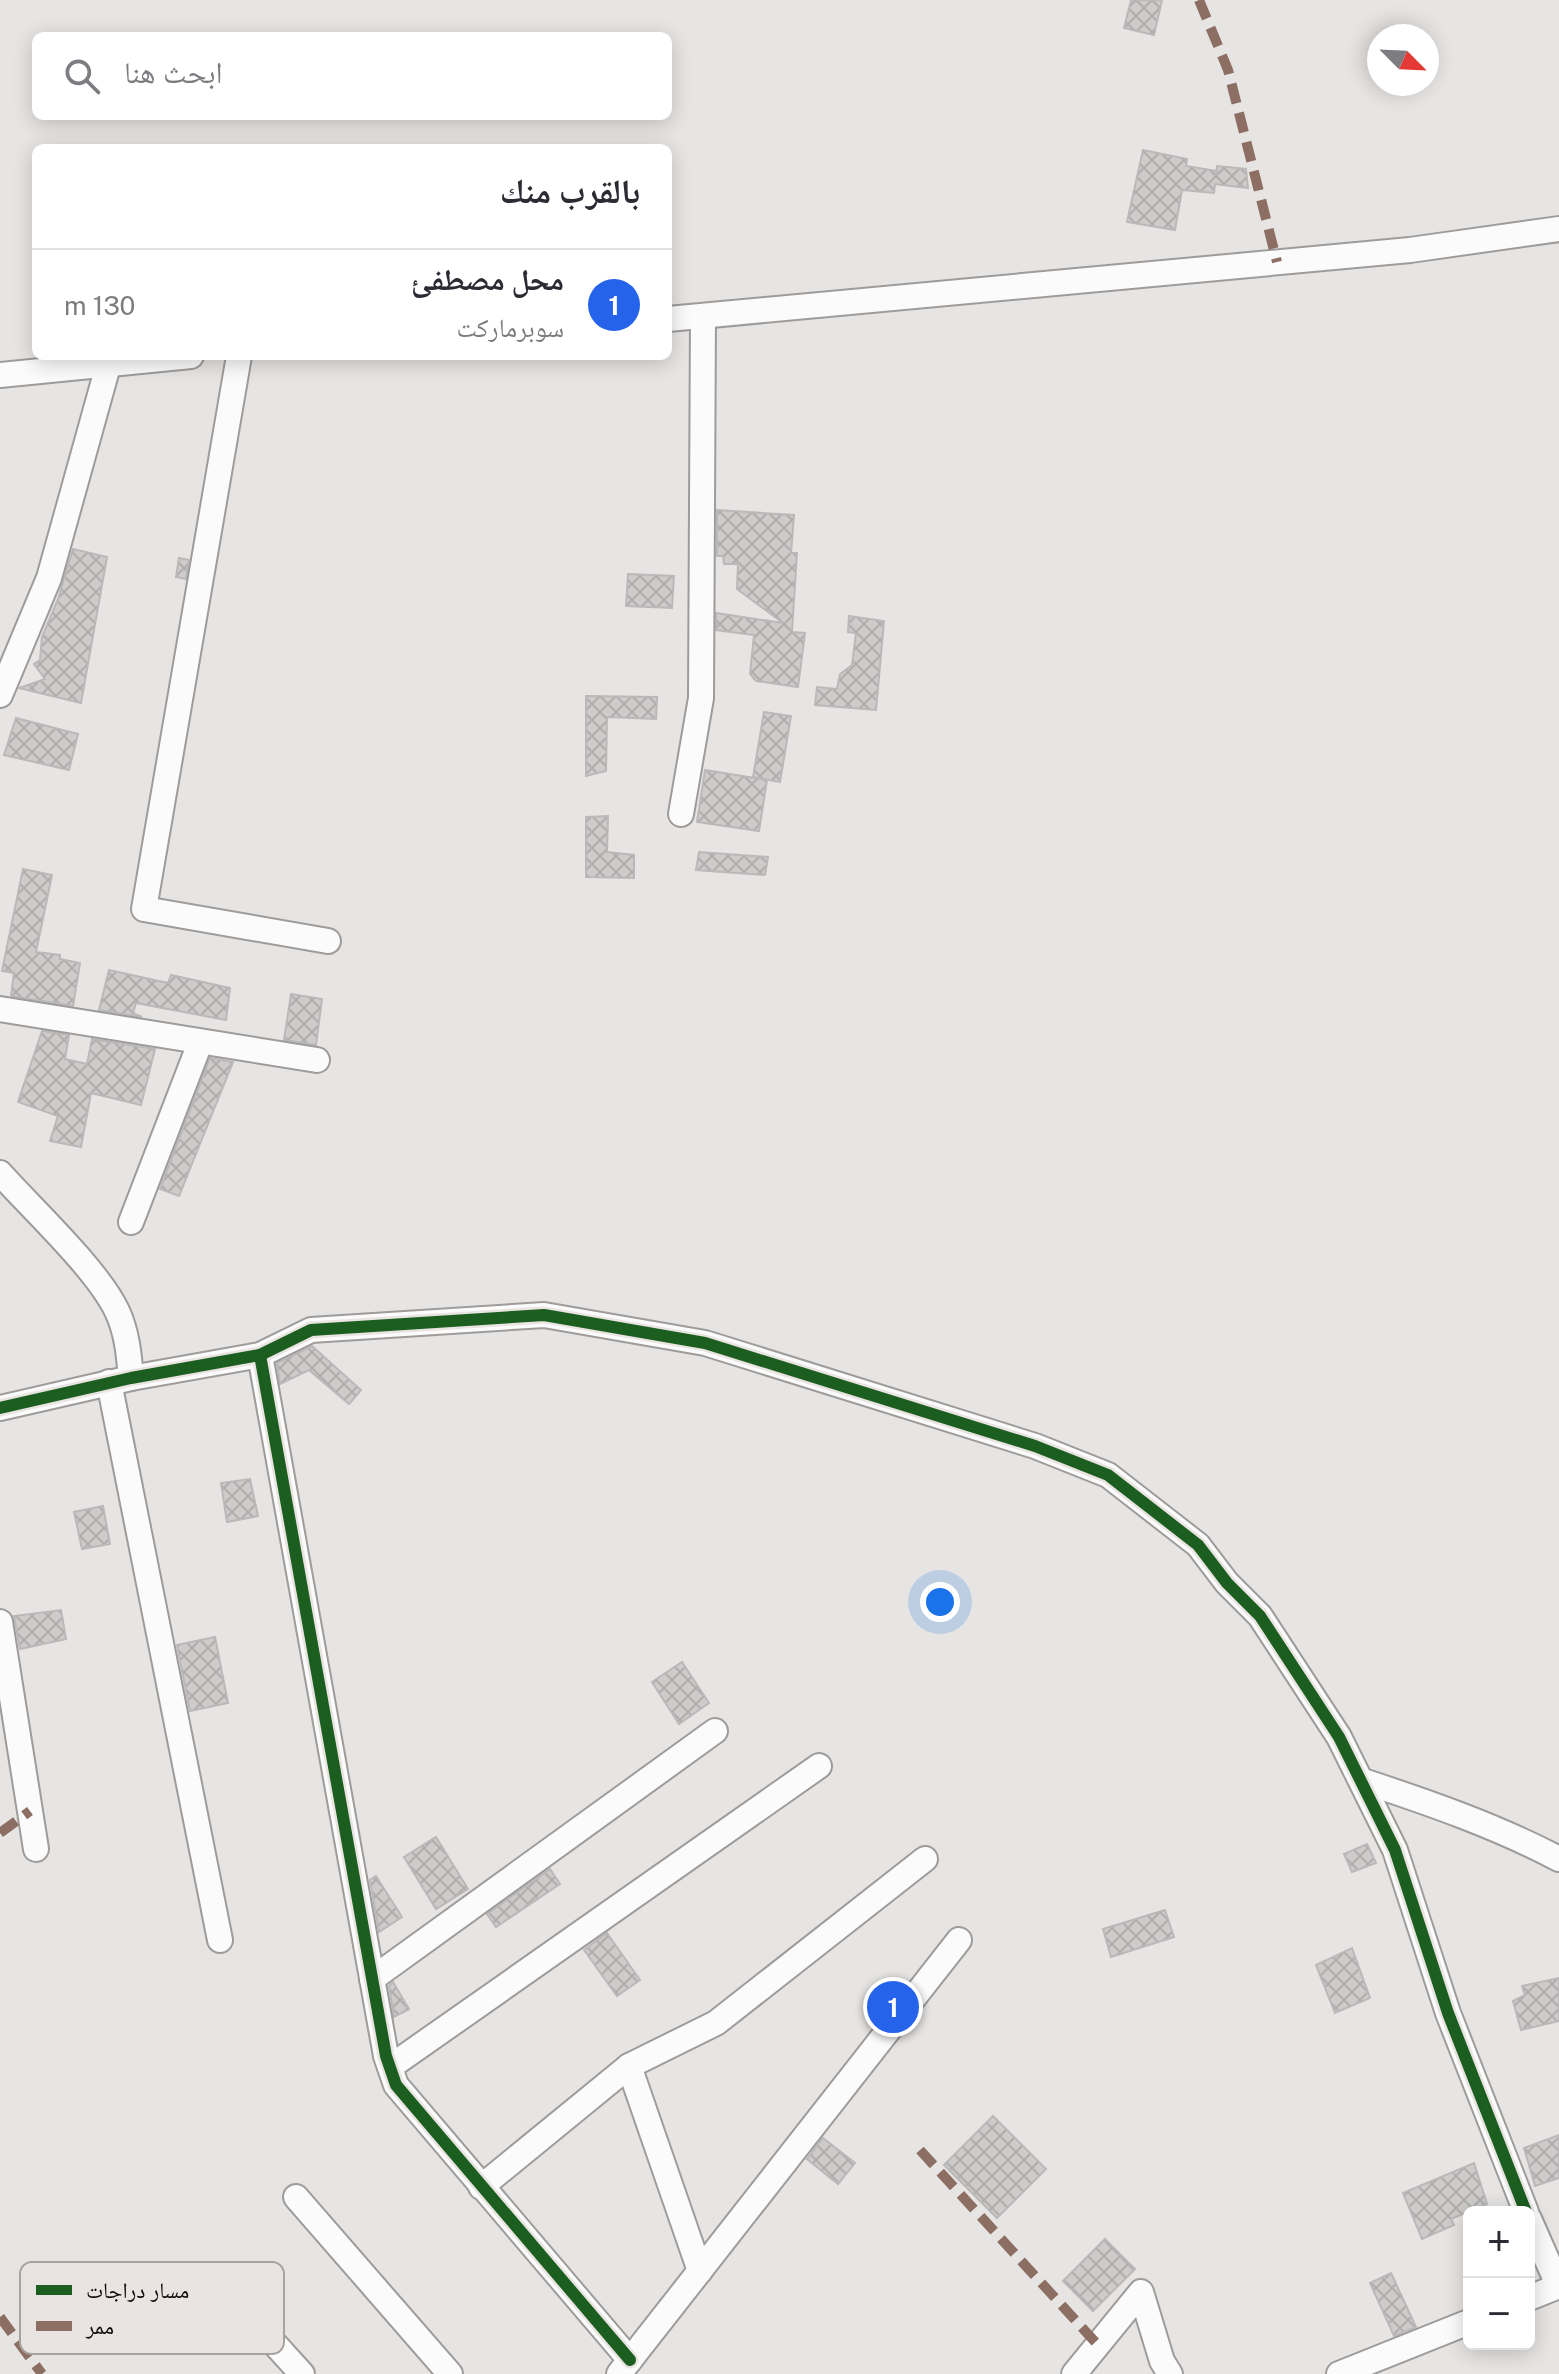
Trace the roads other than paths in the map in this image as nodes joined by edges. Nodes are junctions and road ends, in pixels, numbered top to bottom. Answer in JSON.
{"nodes":[{"id":1,"x":1559,"y":229,"type":"edge"},
{"id":2,"x":703,"y":316,"type":"junction"},
{"id":3,"x":672,"y":319,"type":"edge"},
{"id":4,"x":158,"y":360,"type":"edge"},
{"id":5,"x":238,"y":360,"type":"edge"},
{"id":6,"x":108,"y":366,"type":"junction"},
{"id":7,"x":0,"y":375,"type":"edge"},
{"id":8,"x":0,"y":695,"type":"edge"},
{"id":9,"x":681,"y":814,"type":"dead end"},
{"id":10,"x":328,"y":941,"type":"dead end"},
{"id":11,"x":0,"y":1009,"type":"edge"},
{"id":12,"x":200,"y":1043,"type":"junction"},
{"id":13,"x":317,"y":1060,"type":"dead end"},
{"id":14,"x":0,"y":1173,"type":"edge"},
{"id":15,"x":131,"y":1222,"type":"dead end"},
{"id":16,"x":260,"y":1355,"type":"junction"},
{"id":17,"x":120,"y":1380,"type":"junction"},
{"id":18,"x":0,"y":1408,"type":"edge"},
{"id":19,"x":0,"y":1622,"type":"edge"},
{"id":20,"x":715,"y":1731,"type":"dead end"},
{"id":21,"x":819,"y":1766,"type":"dead end"},
{"id":22,"x":1363,"y":1781,"type":"junction"},
{"id":23,"x":36,"y":1849,"type":"dead end"},
{"id":24,"x":925,"y":1859,"type":"dead end"},
{"id":25,"x":1559,"y":1859,"type":"edge"},
{"id":26,"x":220,"y":1940,"type":"dead end"},
{"id":27,"x":959,"y":1940,"type":"dead end"},
{"id":28,"x":372,"y":1979,"type":"junction"},
{"id":29,"x":629,"y":2066,"type":"junction"},
{"id":30,"x":390,"y":2067,"type":"junction"},
{"id":31,"x":481,"y":2187,"type":"junction"},
{"id":32,"x":296,"y":2197,"type":"dead end"},
{"id":33,"x":1524,"y":2206,"type":"edge"},
{"id":34,"x":1535,"y":2232,"type":"edge"},
{"id":35,"x":700,"y":2271,"type":"junction"},
{"id":36,"x":1559,"y":2286,"type":"edge"},
{"id":37,"x":1535,"y":2296,"type":"edge"},
{"id":38,"x":1463,"y":2324,"type":"edge"},
{"id":39,"x":284,"y":2354,"type":"edge"},
{"id":40,"x":624,"y":2367,"type":"edge"},
{"id":41,"x":302,"y":2374,"type":"edge"},
{"id":42,"x":450,"y":2374,"type":"edge"},
{"id":43,"x":1074,"y":2374,"type":"edge"},
{"id":44,"x":1170,"y":2374,"type":"edge"},
{"id":45,"x":1339,"y":2374,"type":"edge"}],
"edges":[{"from":1,"to":2,"type":"street"},
{"from":2,"to":3,"type":"street"},
{"from":2,"to":9,"type":"street"},
{"from":4,"to":6,"type":"street"},
{"from":5,"to":10,"type":"street"},
{"from":6,"to":7,"type":"street"},
{"from":6,"to":8,"type":"street"},
{"from":11,"to":12,"type":"street"},
{"from":12,"to":13,"type":"street"},
{"from":12,"to":15,"type":"street"},
{"from":14,"to":17,"type":"street"},
{"from":16,"to":17,"type":"street"},
{"from":16,"to":22,"type":"street"},
{"from":16,"to":28,"type":"street"},
{"from":17,"to":18,"type":"street"},
{"from":17,"to":26,"type":"street"},
{"from":19,"to":23,"type":"street"},
{"from":20,"to":28,"type":"street"},
{"from":21,"to":30,"type":"street"},
{"from":22,"to":25,"type":"street"},
{"from":22,"to":33,"type":"street"},
{"from":24,"to":29,"type":"street"},
{"from":27,"to":35,"type":"street"},
{"from":28,"to":30,"type":"street"},
{"from":29,"to":31,"type":"street"},
{"from":29,"to":35,"type":"street"},
{"from":30,"to":31,"type":"street"},
{"from":31,"to":40,"type":"street"},
{"from":32,"to":42,"type":"street"},
{"from":34,"to":36,"type":"street"},
{"from":35,"to":40,"type":"street"},
{"from":36,"to":37,"type":"street"},
{"from":38,"to":45,"type":"street"},
{"from":39,"to":41,"type":"street"},
{"from":43,"to":44,"type":"street"}]}
